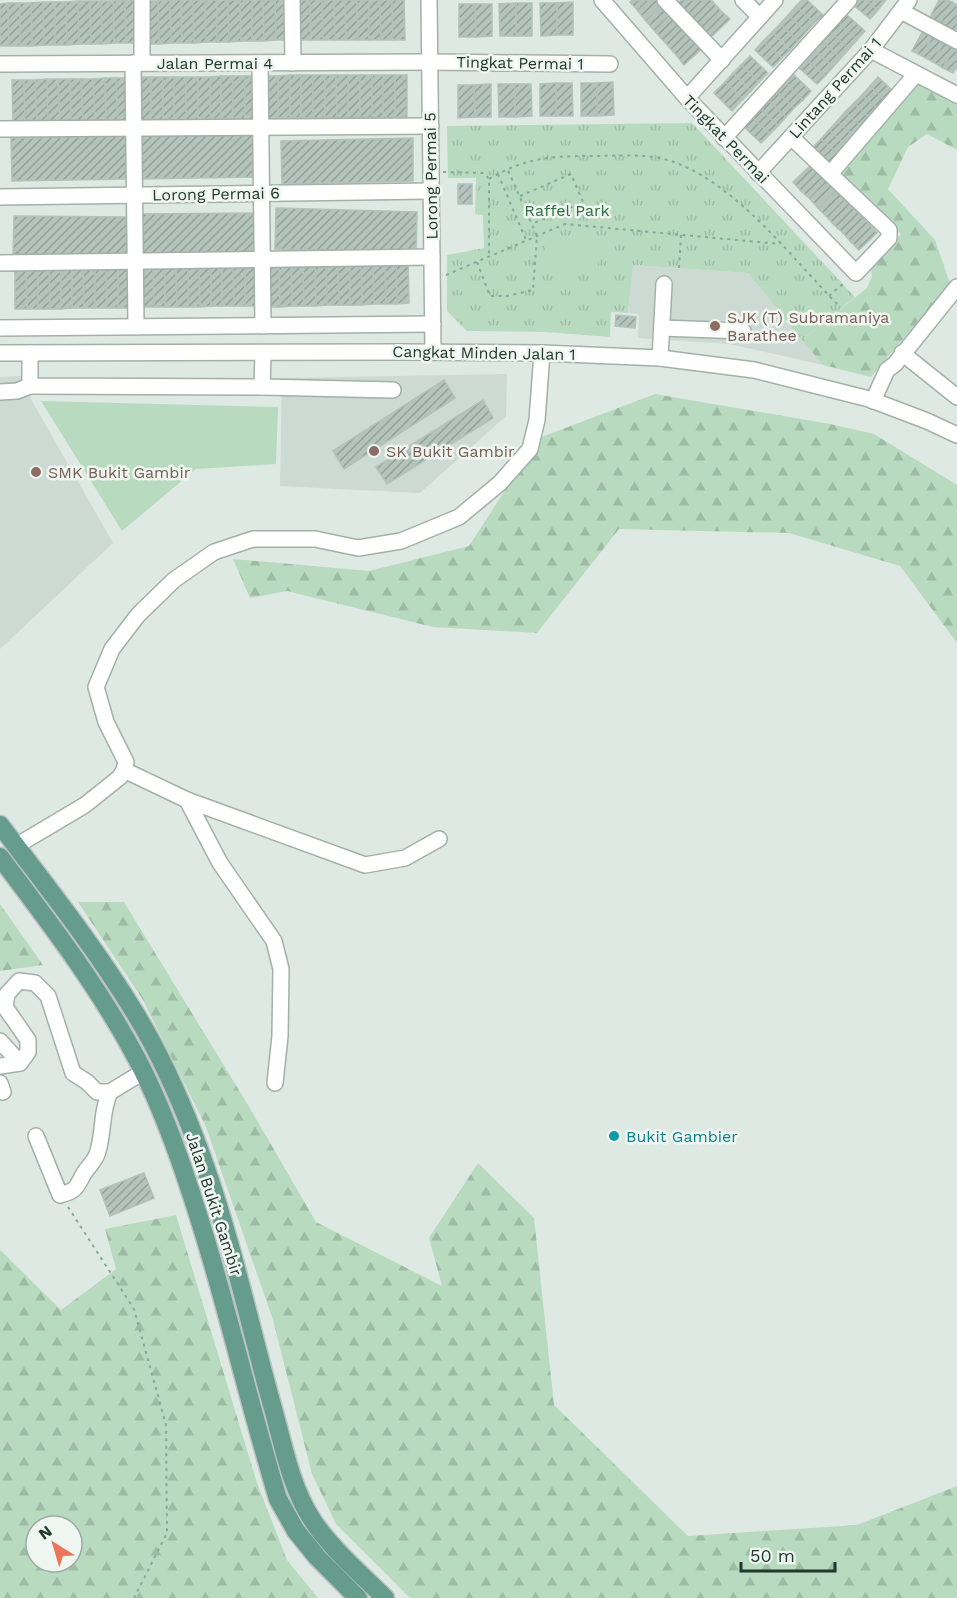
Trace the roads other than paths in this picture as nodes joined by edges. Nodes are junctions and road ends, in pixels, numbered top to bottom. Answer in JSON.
{"nodes":[{"id":1,"x":141,"y":0,"type":"edge"},
{"id":2,"x":292,"y":0,"type":"edge"},
{"id":3,"x":429,"y":0,"type":"edge"},
{"id":4,"x":602,"y":0,"type":"edge"},
{"id":5,"x":665,"y":0,"type":"edge"},
{"id":6,"x":743,"y":0,"type":"edge"},
{"id":7,"x":775,"y":0,"type":"edge"},
{"id":8,"x":849,"y":0,"type":"edge"},
{"id":9,"x":905,"y":5,"type":"edge"},
{"id":10,"x":760,"y":16,"type":"junction"},
{"id":11,"x":957,"y":41,"type":"edge"},
{"id":12,"x":871,"y":50,"type":"junction"},
{"id":13,"x":722,"y":60,"type":"junction"},
{"id":14,"x":430,"y":62,"type":"junction"},
{"id":15,"x":138,"y":63,"type":"junction"},
{"id":16,"x":260,"y":63,"type":"junction"},
{"id":17,"x":293,"y":63,"type":"junction"},
{"id":18,"x":0,"y":64,"type":"edge"},
{"id":19,"x":610,"y":64,"type":"dead end"},
{"id":20,"x":916,"y":74,"type":"junction"},
{"id":21,"x":957,"y":95,"type":"edge"},
{"id":22,"x":687,"y":98,"type":"junction"},
{"id":23,"x":431,"y":126,"type":"junction"},
{"id":24,"x":261,"y":127,"type":"junction"},
{"id":25,"x":134,"y":128,"type":"junction"},
{"id":26,"x":0,"y":129,"type":"edge"},
{"id":27,"x":724,"y":138,"type":"junction"},
{"id":28,"x":791,"y":138,"type":"junction"},
{"id":29,"x":758,"y":173,"type":"junction"},
{"id":30,"x":830,"y":174,"type":"junction"},
{"id":31,"x":431,"y":191,"type":"junction"},
{"id":32,"x":262,"y":193,"type":"junction"},
{"id":33,"x":134,"y":195,"type":"junction"},
{"id":34,"x":0,"y":197,"type":"edge"},
{"id":35,"x":432,"y":257,"type":"junction"},
{"id":36,"x":262,"y":260,"type":"junction"},
{"id":37,"x":135,"y":261,"type":"junction"},
{"id":38,"x":0,"y":263,"type":"edge"},
{"id":39,"x":664,"y":284,"type":"dead end"},
{"id":40,"x":957,"y":287,"type":"edge"},
{"id":41,"x":433,"y":324,"type":"junction"},
{"id":42,"x":263,"y":326,"type":"junction"},
{"id":43,"x":136,"y":327,"type":"junction"},
{"id":44,"x":0,"y":328,"type":"edge"},
{"id":45,"x":662,"y":328,"type":"junction"},
{"id":46,"x":743,"y":331,"type":"dead end"},
{"id":47,"x":433,"y":352,"type":"junction"},
{"id":48,"x":0,"y":353,"type":"edge"},
{"id":49,"x":30,"y":353,"type":"junction"},
{"id":50,"x":263,"y":353,"type":"junction"},
{"id":51,"x":542,"y":353,"type":"junction"},
{"id":52,"x":660,"y":358,"type":"junction"},
{"id":53,"x":898,"y":358,"type":"junction"},
{"id":54,"x":30,"y":386,"type":"junction"},
{"id":55,"x":262,"y":387,"type":"junction"},
{"id":56,"x":393,"y":390,"type":"dead end"},
{"id":57,"x":0,"y":392,"type":"edge"},
{"id":58,"x":957,"y":398,"type":"edge"},
{"id":59,"x":878,"y":403,"type":"junction"},
{"id":60,"x":957,"y":435,"type":"edge"},
{"id":61,"x":124,"y":770,"type":"junction"},
{"id":62,"x":188,"y":800,"type":"junction"},
{"id":63,"x":0,"y":825,"type":"edge"},
{"id":64,"x":440,"y":839,"type":"dead end"},
{"id":65,"x":16,"y":846,"type":"junction"},
{"id":66,"x":0,"y":857,"type":"edge"},
{"id":67,"x":0,"y":1041,"type":"edge"},
{"id":68,"x":20,"y":1063,"type":"junction"},
{"id":69,"x":0,"y":1066,"type":"edge"},
{"id":70,"x":143,"y":1072,"type":"junction"},
{"id":71,"x":274,"y":1083,"type":"dead end"},
{"id":72,"x":110,"y":1092,"type":"junction"},
{"id":73,"x":36,"y":1136,"type":"dead end"},
{"id":74,"x":358,"y":1598,"type":"edge"},
{"id":75,"x":385,"y":1598,"type":"edge"}],
"edges":[{"from":1,"to":15,"type":"street"},
{"from":2,"to":17,"type":"street"},
{"from":3,"to":14,"type":"street","name":"Lorong Permai 5"},
{"from":4,"to":22,"type":"street","name":"Tingkat Permai"},
{"from":5,"to":13,"type":"street"},
{"from":6,"to":10,"type":"street"},
{"from":7,"to":10,"type":"street"},
{"from":8,"to":27,"type":"street"},
{"from":9,"to":11,"type":"street"},
{"from":9,"to":12,"type":"street","name":"Lintang Permai 1"},
{"from":10,"to":13,"type":"street"},
{"from":12,"to":20,"type":"street"},
{"from":12,"to":28,"type":"street","name":"Lintang Permai 1"},
{"from":13,"to":22,"type":"street"},
{"from":14,"to":17,"type":"street","name":"Jalan Permai 4"},
{"from":14,"to":19,"type":"street","name":"Tingkat Permai 1"},
{"from":14,"to":23,"type":"street","name":"Lorong Permai 5"},
{"from":15,"to":16,"type":"street","name":"Jalan Permai 4"},
{"from":15,"to":18,"type":"street","name":"Jalan Permai 4"},
{"from":15,"to":25,"type":"street"},
{"from":16,"to":17,"type":"street","name":"Jalan Permai 4"},
{"from":16,"to":24,"type":"street"},
{"from":20,"to":21,"type":"street"},
{"from":20,"to":30,"type":"street"},
{"from":22,"to":27,"type":"street","name":"Tingkat Permai"},
{"from":23,"to":24,"type":"street"},
{"from":23,"to":31,"type":"street","name":"Lorong Permai 5"},
{"from":24,"to":25,"type":"street"},
{"from":24,"to":32,"type":"street"},
{"from":25,"to":26,"type":"street"},
{"from":25,"to":33,"type":"street"},
{"from":27,"to":29,"type":"street","name":"Tingkat Permai"},
{"from":28,"to":29,"type":"street","name":"Lintang Permai 1"},
{"from":28,"to":30,"type":"street"},
{"from":29,"to":30,"type":"street","name":"Tingkat Permai"},
{"from":31,"to":32,"type":"street","name":"Lorong Permai 6"},
{"from":31,"to":35,"type":"street","name":"Lorong Permai 5"},
{"from":32,"to":33,"type":"street","name":"Lorong Permai 6"},
{"from":32,"to":36,"type":"street"},
{"from":33,"to":34,"type":"street","name":"Lorong Permai 6"},
{"from":33,"to":37,"type":"street"},
{"from":35,"to":36,"type":"street"},
{"from":35,"to":41,"type":"street","name":"Lorong Permai 5"},
{"from":36,"to":37,"type":"street"},
{"from":36,"to":42,"type":"street"},
{"from":37,"to":38,"type":"street"},
{"from":37,"to":43,"type":"street"},
{"from":39,"to":45,"type":"street"},
{"from":40,"to":53,"type":"street"},
{"from":41,"to":42,"type":"street","name":"Cangkat Minden Jalan 1"},
{"from":41,"to":47,"type":"street","name":"Lorong Permai 5"},
{"from":42,"to":43,"type":"street","name":"Cangkat Minden Jalan 1"},
{"from":43,"to":44,"type":"street","name":"Cangkat Minden Jalan 1"},
{"from":45,"to":46,"type":"street"},
{"from":45,"to":52,"type":"street"},
{"from":47,"to":50,"type":"street","name":"Cangkat Minden Jalan 1"},
{"from":47,"to":51,"type":"street","name":"Cangkat Minden Jalan 1"},
{"from":48,"to":49,"type":"street","name":"Cangkat Minden Jalan 1"},
{"from":49,"to":50,"type":"street","name":"Cangkat Minden Jalan 1"},
{"from":49,"to":54,"type":"street"},
{"from":50,"to":55,"type":"street"},
{"from":51,"to":52,"type":"street","name":"Cangkat Minden Jalan 1"},
{"from":51,"to":61,"type":"street"},
{"from":52,"to":59,"type":"street","name":"Cangkat Minden Jalan 1"},
{"from":53,"to":58,"type":"street"},
{"from":53,"to":59,"type":"street"},
{"from":54,"to":55,"type":"street"},
{"from":54,"to":57,"type":"street"},
{"from":55,"to":56,"type":"street"},
{"from":59,"to":60,"type":"street","name":"Cangkat Minden Jalan 1"},
{"from":61,"to":62,"type":"street"},
{"from":61,"to":65,"type":"street"},
{"from":62,"to":64,"type":"street"},
{"from":62,"to":71,"type":"street"},
{"from":63,"to":65,"type":"main road","name":"Jalan Bukit Gambir"},
{"from":65,"to":75,"type":"main road","name":"Jalan Bukit Gambir"},
{"from":66,"to":70,"type":"main road","name":"Jalan Bukit Gambir"},
{"from":67,"to":68,"type":"street"},
{"from":68,"to":69,"type":"street"},
{"from":68,"to":72,"type":"street"},
{"from":70,"to":72,"type":"street"},
{"from":70,"to":74,"type":"main road","name":"Jalan Bukit Gambir"},
{"from":72,"to":73,"type":"street"}]}
